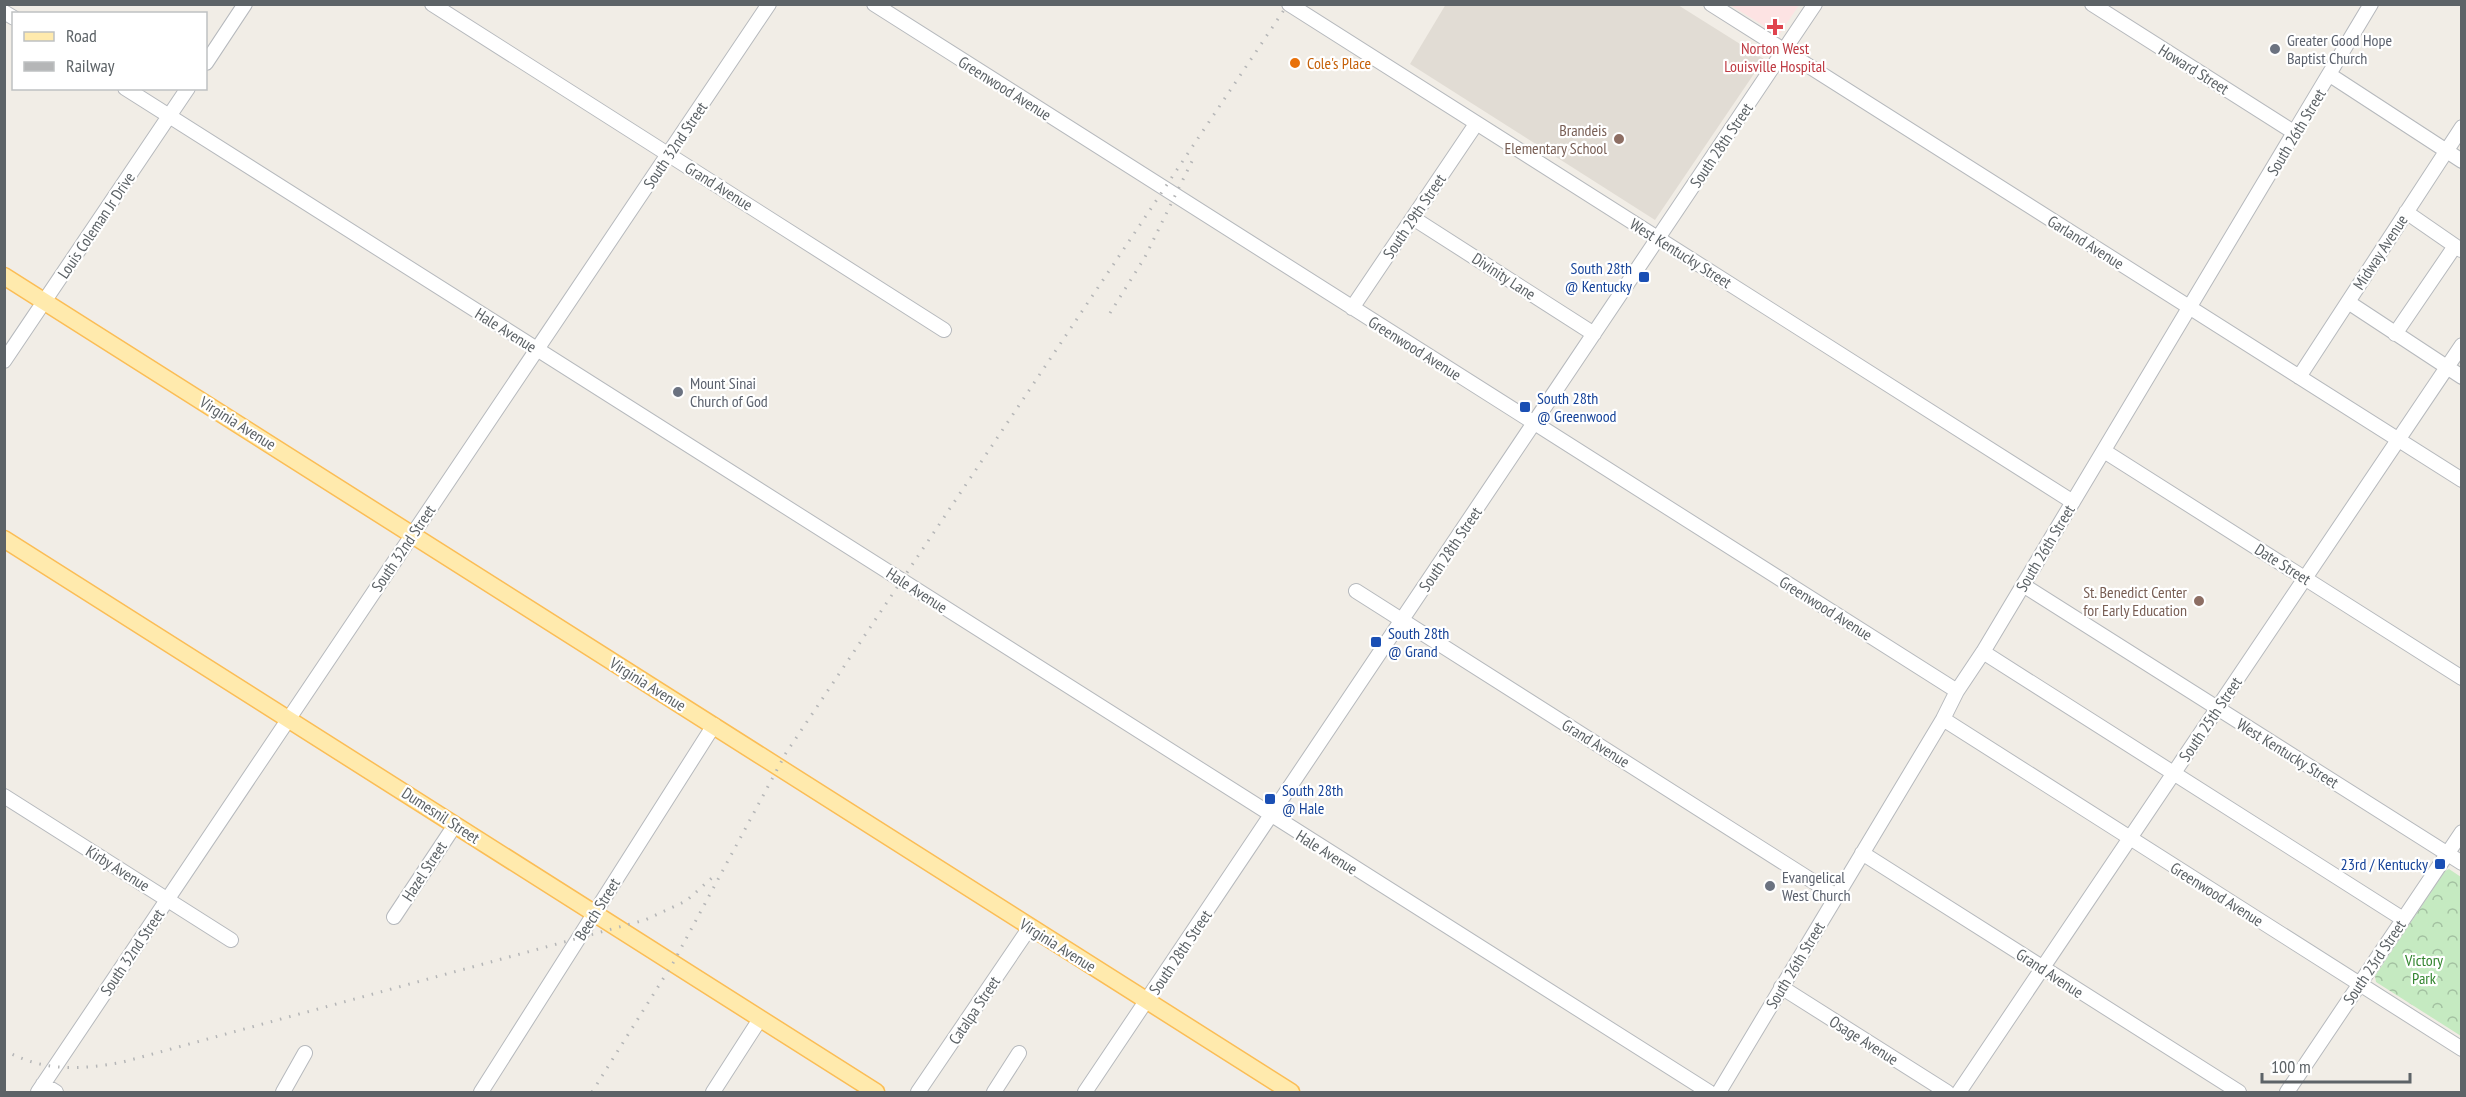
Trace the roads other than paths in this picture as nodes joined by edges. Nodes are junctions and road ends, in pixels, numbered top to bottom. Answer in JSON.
{"nodes":[{"id":1,"x":245,"y":4,"type":"edge"},
{"id":2,"x":432,"y":4,"type":"edge"},
{"id":3,"x":769,"y":4,"type":"edge"},
{"id":4,"x":874,"y":4,"type":"edge"},
{"id":5,"x":1289,"y":4,"type":"edge"},
{"id":6,"x":1711,"y":4,"type":"edge"},
{"id":7,"x":1815,"y":4,"type":"edge"},
{"id":8,"x":2092,"y":4,"type":"edge"},
{"id":9,"x":2372,"y":4,"type":"edge"},
{"id":10,"x":1785,"y":51,"type":"junction"},
{"id":11,"x":207,"y":61,"type":"edge"},
{"id":12,"x":2330,"y":75,"type":"junction"},
{"id":13,"x":128,"y":90,"type":"edge"},
{"id":14,"x":187,"y":90,"type":"edge"},
{"id":15,"x":169,"y":117,"type":"junction"},
{"id":16,"x":1476,"y":124,"type":"junction"},
{"id":17,"x":2462,"y":128,"type":"edge"},
{"id":18,"x":2295,"y":133,"type":"junction"},
{"id":19,"x":2446,"y":151,"type":"junction"},
{"id":20,"x":669,"y":154,"type":"junction"},
{"id":21,"x":2462,"y":161,"type":"edge"},
{"id":22,"x":2406,"y":212,"type":"junction"},
{"id":23,"x":1413,"y":218,"type":"junction"},
{"id":24,"x":1658,"y":239,"type":"junction"},
{"id":25,"x":2458,"y":248,"type":"edge"},
{"id":26,"x":4,"y":276,"type":"edge"},
{"id":27,"x":44,"y":301,"type":"junction"},
{"id":28,"x":2348,"y":302,"type":"junction"},
{"id":29,"x":1352,"y":308,"type":"junction"},
{"id":30,"x":2189,"y":308,"type":"junction"},
{"id":31,"x":945,"y":330,"type":"dead end"},
{"id":32,"x":1594,"y":334,"type":"junction"},
{"id":33,"x":2396,"y":334,"type":"junction"},
{"id":34,"x":2462,"y":345,"type":"edge"},
{"id":35,"x":537,"y":350,"type":"junction"},
{"id":36,"x":4,"y":361,"type":"edge"},
{"id":37,"x":2447,"y":368,"type":"junction"},
{"id":38,"x":2299,"y":377,"type":"junction"},
{"id":39,"x":2462,"y":377,"type":"edge"},
{"id":40,"x":1534,"y":424,"type":"junction"},
{"id":41,"x":2398,"y":440,"type":"junction"},
{"id":42,"x":2104,"y":451,"type":"junction"},
{"id":43,"x":2462,"y":480,"type":"edge"},
{"id":44,"x":2073,"y":502,"type":"junction"},
{"id":45,"x":412,"y":534,"type":"junction"},
{"id":46,"x":4,"y":539,"type":"edge"},
{"id":47,"x":2304,"y":578,"type":"junction"},
{"id":48,"x":2023,"y":585,"type":"junction"},
{"id":49,"x":1356,"y":591,"type":"dead end"},
{"id":50,"x":1402,"y":620,"type":"junction"},
{"id":51,"x":1983,"y":652,"type":"junction"},
{"id":52,"x":2462,"y":678,"type":"edge"},
{"id":53,"x":1957,"y":691,"type":"junction"},
{"id":54,"x":2217,"y":708,"type":"junction"},
{"id":55,"x":288,"y":719,"type":"junction"},
{"id":56,"x":1942,"y":719,"type":"junction"},
{"id":57,"x":714,"y":725,"type":"junction"},
{"id":58,"x":2174,"y":773,"type":"junction"},
{"id":59,"x":4,"y":796,"type":"edge"},
{"id":60,"x":1271,"y":816,"type":"junction"},
{"id":61,"x":455,"y":825,"type":"junction"},
{"id":62,"x":2462,"y":832,"type":"edge"},
{"id":63,"x":2130,"y":837,"type":"junction"},
{"id":64,"x":1862,"y":853,"type":"junction"},
{"id":65,"x":2447,"y":854,"type":"junction"},
{"id":66,"x":2462,"y":863,"type":"edge"},
{"id":67,"x":1836,"y":896,"type":"junction"},
{"id":68,"x":167,"y":899,"type":"junction"},
{"id":69,"x":594,"y":913,"type":"junction"},
{"id":70,"x":394,"y":917,"type":"dead end"},
{"id":71,"x":2403,"y":919,"type":"junction"},
{"id":72,"x":1030,"y":927,"type":"junction"},
{"id":73,"x":231,"y":940,"type":"dead end"},
{"id":74,"x":2043,"y":968,"type":"junction"},
{"id":75,"x":2360,"y":984,"type":"junction"},
{"id":76,"x":1781,"y":987,"type":"junction"},
{"id":77,"x":1147,"y":1000,"type":"junction"},
{"id":78,"x":760,"y":1019,"type":"junction"},
{"id":79,"x":2462,"y":1048,"type":"edge"},
{"id":80,"x":305,"y":1053,"type":"dead end"},
{"id":81,"x":1019,"y":1053,"type":"dead end"},
{"id":82,"x":40,"y":1088,"type":"edge"},
{"id":83,"x":56,"y":1092,"type":"edge"},
{"id":84,"x":283,"y":1092,"type":"edge"},
{"id":85,"x":481,"y":1092,"type":"edge"},
{"id":86,"x":713,"y":1092,"type":"edge"},
{"id":87,"x":876,"y":1092,"type":"edge"},
{"id":88,"x":918,"y":1092,"type":"edge"},
{"id":89,"x":994,"y":1092,"type":"edge"},
{"id":90,"x":1085,"y":1092,"type":"edge"},
{"id":91,"x":1291,"y":1092,"type":"edge"},
{"id":92,"x":1709,"y":1092,"type":"edge"},
{"id":93,"x":1719,"y":1092,"type":"edge"},
{"id":94,"x":1947,"y":1092,"type":"edge"},
{"id":95,"x":1959,"y":1092,"type":"edge"},
{"id":96,"x":2239,"y":1092,"type":"edge"},
{"id":97,"x":2286,"y":1092,"type":"edge"}],
"edges":[{"from":1,"to":11,"type":"street"},
{"from":2,"to":20,"type":"street","name":"Grand Avenue"},
{"from":3,"to":20,"type":"street","name":"South 32nd Street"},
{"from":4,"to":29,"type":"street","name":"Greenwood Avenue"},
{"from":5,"to":16,"type":"street","name":"West Kentucky Street"},
{"from":6,"to":10,"type":"street","name":"Garland Avenue"},
{"from":7,"to":10,"type":"street","name":"South 28th Street"},
{"from":8,"to":18,"type":"street","name":"Howard Street"},
{"from":9,"to":12,"type":"street","name":"South 26th Street"},
{"from":10,"to":24,"type":"street","name":"South 28th Street"},
{"from":10,"to":30,"type":"street","name":"Garland Avenue"},
{"from":12,"to":18,"type":"street","name":"South 26th Street"},
{"from":12,"to":19,"type":"street"},
{"from":13,"to":15,"type":"street","name":"Hale Avenue"},
{"from":14,"to":15,"type":"street","name":"Louis Coleman Jr Drive"},
{"from":15,"to":27,"type":"street","name":"Louis Coleman Jr Drive"},
{"from":15,"to":35,"type":"street","name":"Hale Avenue"},
{"from":16,"to":23,"type":"street","name":"South 29th Street"},
{"from":16,"to":24,"type":"street","name":"West Kentucky Street"},
{"from":17,"to":19,"type":"street","name":"Midway Avenue"},
{"from":18,"to":30,"type":"street","name":"South 26th Street"},
{"from":19,"to":21,"type":"street"},
{"from":19,"to":22,"type":"street","name":"Midway Avenue"},
{"from":20,"to":31,"type":"street","name":"Grand Avenue"},
{"from":20,"to":35,"type":"street","name":"South 32nd Street"},
{"from":22,"to":25,"type":"street"},
{"from":22,"to":28,"type":"street","name":"Midway Avenue"},
{"from":23,"to":29,"type":"street","name":"South 29th Street"},
{"from":23,"to":32,"type":"street","name":"Divinity Lane"},
{"from":24,"to":32,"type":"street","name":"South 28th Street"},
{"from":24,"to":44,"type":"street","name":"West Kentucky Street"},
{"from":25,"to":33,"type":"street"},
{"from":26,"to":27,"type":"main road","name":"Virginia Avenue"},
{"from":27,"to":36,"type":"street","name":"Louis Coleman Jr Drive"},
{"from":27,"to":45,"type":"main road","name":"Virginia Avenue"},
{"from":28,"to":33,"type":"street"},
{"from":28,"to":38,"type":"street","name":"Midway Avenue"},
{"from":29,"to":40,"type":"street","name":"Greenwood Avenue"},
{"from":30,"to":38,"type":"street","name":"Garland Avenue"},
{"from":30,"to":42,"type":"street","name":"South 26th Street"},
{"from":32,"to":40,"type":"street","name":"South 28th Street"},
{"from":33,"to":37,"type":"street"},
{"from":34,"to":37,"type":"street","name":"South 25th Street"},
{"from":35,"to":45,"type":"street","name":"South 32nd Street"},
{"from":35,"to":60,"type":"street","name":"Hale Avenue"},
{"from":37,"to":39,"type":"street"},
{"from":37,"to":41,"type":"street","name":"South 25th Street"},
{"from":38,"to":41,"type":"street","name":"Garland Avenue"},
{"from":40,"to":50,"type":"street","name":"South 28th Street"},
{"from":40,"to":53,"type":"street","name":"Greenwood Avenue"},
{"from":41,"to":43,"type":"street","name":"Garland Avenue"},
{"from":41,"to":47,"type":"street","name":"South 25th Street"},
{"from":42,"to":44,"type":"street","name":"South 26th Street"},
{"from":42,"to":47,"type":"street","name":"Date Street"},
{"from":44,"to":48,"type":"street","name":"South 26th Street"},
{"from":45,"to":55,"type":"street","name":"South 32nd Street"},
{"from":45,"to":57,"type":"main road","name":"Virginia Avenue"},
{"from":46,"to":55,"type":"main road","name":"Dumesnil Street"},
{"from":47,"to":52,"type":"street","name":"Date Street"},
{"from":47,"to":54,"type":"street","name":"South 25th Street"},
{"from":48,"to":51,"type":"street","name":"South 26th Street"},
{"from":48,"to":54,"type":"street","name":"West Kentucky Street"},
{"from":49,"to":50,"type":"street","name":"Grand Avenue"},
{"from":50,"to":60,"type":"street","name":"South 28th Street"},
{"from":50,"to":67,"type":"street","name":"Grand Avenue"},
{"from":51,"to":53,"type":"street","name":"South 26th Street"},
{"from":51,"to":58,"type":"street"},
{"from":53,"to":56,"type":"street","name":"South 26th Street"},
{"from":54,"to":58,"type":"street","name":"South 25th Street"},
{"from":54,"to":65,"type":"street","name":"West Kentucky Street"},
{"from":55,"to":61,"type":"main road","name":"Dumesnil Street"},
{"from":55,"to":68,"type":"street","name":"South 32nd Street"},
{"from":56,"to":63,"type":"street","name":"Greenwood Avenue"},
{"from":56,"to":64,"type":"street","name":"South 26th Street"},
{"from":57,"to":69,"type":"street","name":"Beech Street"},
{"from":57,"to":72,"type":"main road","name":"Virginia Avenue"},
{"from":58,"to":63,"type":"street","name":"South 25th Street"},
{"from":58,"to":71,"type":"street"},
{"from":59,"to":68,"type":"street","name":"Kirby Avenue"},
{"from":60,"to":77,"type":"street","name":"South 28th Street"},
{"from":60,"to":92,"type":"street","name":"Hale Avenue"},
{"from":61,"to":69,"type":"main road","name":"Dumesnil Street"},
{"from":61,"to":70,"type":"street","name":"Hazel Street"},
{"from":62,"to":65,"type":"street","name":"South 23rd Street"},
{"from":63,"to":74,"type":"street","name":"South 25th Street"},
{"from":63,"to":75,"type":"street","name":"Greenwood Avenue"},
{"from":64,"to":67,"type":"street","name":"South 26th Street"},
{"from":64,"to":74,"type":"street","name":"Grand Avenue"},
{"from":65,"to":66,"type":"street","name":"West Kentucky Street"},
{"from":65,"to":71,"type":"street","name":"South 23rd Street"},
{"from":67,"to":76,"type":"street","name":"South 26th Street"},
{"from":68,"to":73,"type":"street","name":"Kirby Avenue"},
{"from":68,"to":82,"type":"street","name":"South 32nd Street"},
{"from":69,"to":78,"type":"main road","name":"Dumesnil Street"},
{"from":69,"to":85,"type":"street","name":"Beech Street"},
{"from":71,"to":75,"type":"street","name":"South 23rd Street"},
{"from":72,"to":77,"type":"main road","name":"Virginia Avenue"},
{"from":72,"to":88,"type":"street","name":"Catalpa Street"},
{"from":74,"to":95,"type":"street","name":"South 25th Street"},
{"from":74,"to":96,"type":"street","name":"Grand Avenue"},
{"from":75,"to":79,"type":"street","name":"Greenwood Avenue"},
{"from":75,"to":97,"type":"street","name":"South 23rd Street"},
{"from":76,"to":93,"type":"street","name":"South 26th Street"},
{"from":76,"to":94,"type":"street","name":"Osage Avenue"},
{"from":77,"to":90,"type":"street","name":"South 28th Street"},
{"from":77,"to":91,"type":"main road","name":"Virginia Avenue"},
{"from":78,"to":86,"type":"street"},
{"from":78,"to":87,"type":"main road","name":"Dumesnil Street"},
{"from":80,"to":84,"type":"street"},
{"from":81,"to":89,"type":"street"},
{"from":82,"to":83,"type":"street"}]}
